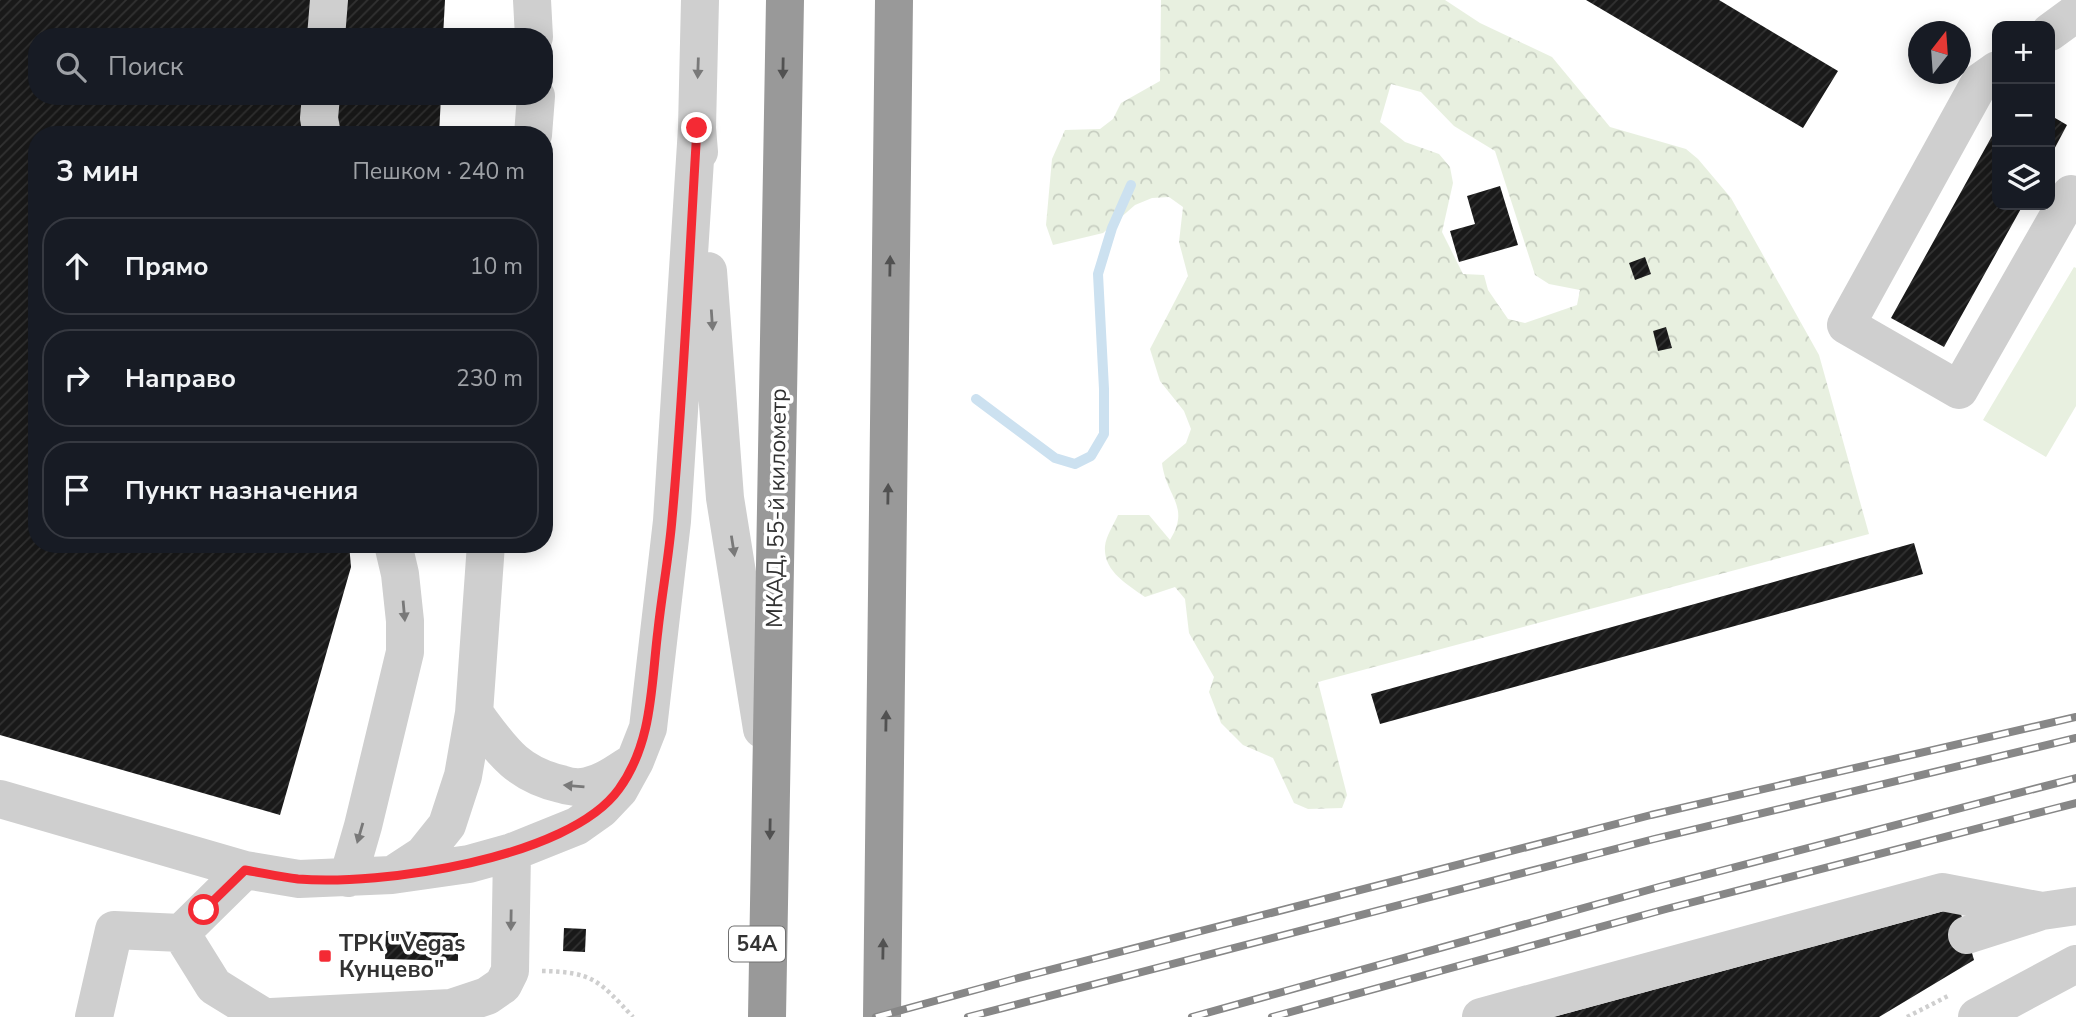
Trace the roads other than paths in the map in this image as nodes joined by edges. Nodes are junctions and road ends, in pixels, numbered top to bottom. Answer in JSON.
{"nodes":[{"id":1,"x":328,"y":0,"type":"edge"},
{"id":2,"x":532,"y":0,"type":"edge"},
{"id":3,"x":700,"y":0,"type":"edge"},
{"id":4,"x":785,"y":0,"type":"edge"},
{"id":5,"x":894,"y":0,"type":"edge"},
{"id":6,"x":911,"y":0,"type":"edge"},
{"id":7,"x":2076,"y":13,"type":"edge"},
{"id":8,"x":326,"y":28,"type":"edge"},
{"id":9,"x":534,"y":28,"type":"edge"},
{"id":10,"x":2055,"y":28,"type":"edge"},
{"id":11,"x":1992,"y":74,"type":"edge"},
{"id":12,"x":320,"y":105,"type":"edge"},
{"id":13,"x":535,"y":105,"type":"edge"},
{"id":14,"x":320,"y":126,"type":"edge"},
{"id":15,"x":534,"y":126,"type":"edge"},
{"id":16,"x":697,"y":128,"type":"junction"},
{"id":17,"x":891,"y":134,"type":"junction"},
{"id":18,"x":2071,"y":194,"type":"dead end"},
{"id":19,"x":395,"y":553,"type":"edge"},
{"id":20,"x":485,"y":553,"type":"edge"},
{"id":21,"x":474,"y":713,"type":"junction"},
{"id":22,"x":635,"y":761,"type":"junction"},
{"id":23,"x":771,"y":786,"type":"junction"},
{"id":24,"x":0,"y":799,"type":"edge"},
{"id":25,"x":512,"y":852,"type":"junction"},
{"id":26,"x":245,"y":870,"type":"junction"},
{"id":27,"x":769,"y":872,"type":"junction"},
{"id":28,"x":392,"y":875,"type":"junction"},
{"id":29,"x":348,"y":878,"type":"junction"},
{"id":30,"x":2059,"y":909,"type":"edge"},
{"id":31,"x":181,"y":933,"type":"junction"},
{"id":32,"x":1967,"y":935,"type":"dead end"},
{"id":33,"x":2076,"y":964,"type":"edge"},
{"id":34,"x":94,"y":1017,"type":"edge"},
{"id":35,"x":264,"y":1017,"type":"edge"},
{"id":36,"x":271,"y":1017,"type":"edge"},
{"id":37,"x":745,"y":1017,"type":"edge"},
{"id":38,"x":768,"y":1017,"type":"edge"},
{"id":39,"x":882,"y":1017,"type":"edge"},
{"id":40,"x":1481,"y":1017,"type":"edge"},
{"id":41,"x":1977,"y":1017,"type":"edge"}],
"edges":[{"from":1,"to":8,"type":"street"},
{"from":2,"to":9,"type":"street"},
{"from":3,"to":16,"type":"street","one_way":true},
{"from":4,"to":23,"type":"highway","name":"МКАД, 55-й километр","one_way":true},
{"from":5,"to":17,"type":"highway"},
{"from":6,"to":17,"type":"street"},
{"from":7,"to":10,"type":"street"},
{"from":11,"to":18,"type":"street"},
{"from":12,"to":14,"type":"street"},
{"from":13,"to":15,"type":"street"},
{"from":16,"to":22,"type":"street"},
{"from":16,"to":23,"type":"street","one_way":true},
{"from":39,"to":17,"type":"highway","one_way":true},
{"from":19,"to":29,"type":"street","one_way":true},
{"from":20,"to":21,"type":"street"},
{"from":22,"to":21,"type":"street","one_way":true},
{"from":21,"to":28,"type":"street"},
{"from":22,"to":25,"type":"street"},
{"from":23,"to":27,"type":"highway","name":"МКАД, 55-й километр","one_way":true},
{"from":24,"to":26,"type":"street"},
{"from":25,"to":28,"type":"street"},
{"from":25,"to":36,"type":"street","one_way":true},
{"from":26,"to":29,"type":"street"},
{"from":26,"to":31,"type":"street"},
{"from":27,"to":37,"type":"highway","number":"54А"},
{"from":27,"to":38,"type":"highway","name":"МКАД, 55-й километр"},
{"from":28,"to":29,"type":"street"},
{"from":30,"to":32,"type":"street"},
{"from":30,"to":40,"type":"street"},
{"from":31,"to":34,"type":"street"},
{"from":31,"to":35,"type":"street"},
{"from":33,"to":41,"type":"street"}]}
